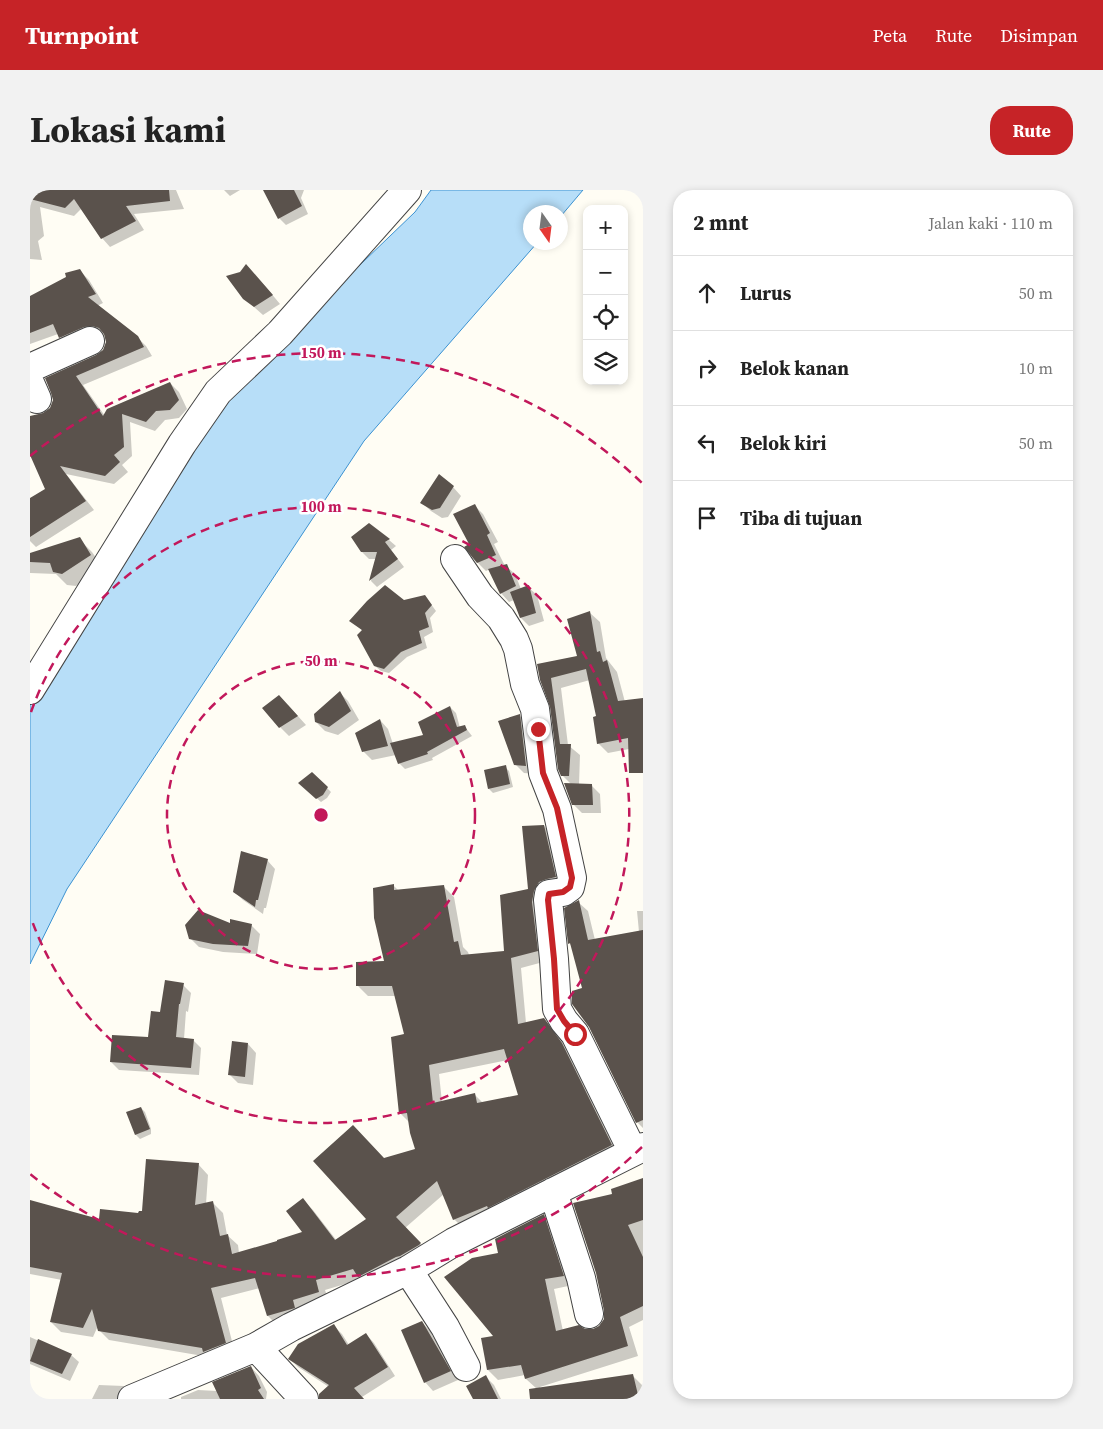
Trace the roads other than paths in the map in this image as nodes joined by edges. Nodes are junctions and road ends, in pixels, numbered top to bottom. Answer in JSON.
{"nodes":[{"id":1,"x":407,"y":190,"type":"edge"},
{"id":2,"x":90,"y":341,"type":"dead end"},
{"id":3,"x":30,"y":368,"type":"edge"},
{"id":4,"x":455,"y":560,"type":"dead end"},
{"id":5,"x":30,"y":690,"type":"edge"},
{"id":6,"x":638,"y":1149,"type":"edge"},
{"id":7,"x":553,"y":1192,"type":"junction"},
{"id":8,"x":408,"y":1270,"type":"junction"},
{"id":9,"x":589,"y":1314,"type":"dead end"},
{"id":10,"x":256,"y":1347,"type":"junction"},
{"id":11,"x":466,"y":1367,"type":"dead end"},
{"id":12,"x":132,"y":1399,"type":"edge"},
{"id":13,"x":304,"y":1399,"type":"edge"}],
"edges":[{"from":1,"to":5,"type":"street"},
{"from":2,"to":3,"type":"street"},
{"from":4,"to":6,"type":"street"},
{"from":6,"to":7,"type":"street"},
{"from":7,"to":8,"type":"street"},
{"from":7,"to":9,"type":"street"},
{"from":8,"to":10,"type":"street"},
{"from":8,"to":11,"type":"street"},
{"from":10,"to":12,"type":"street"},
{"from":10,"to":13,"type":"street"}]}
